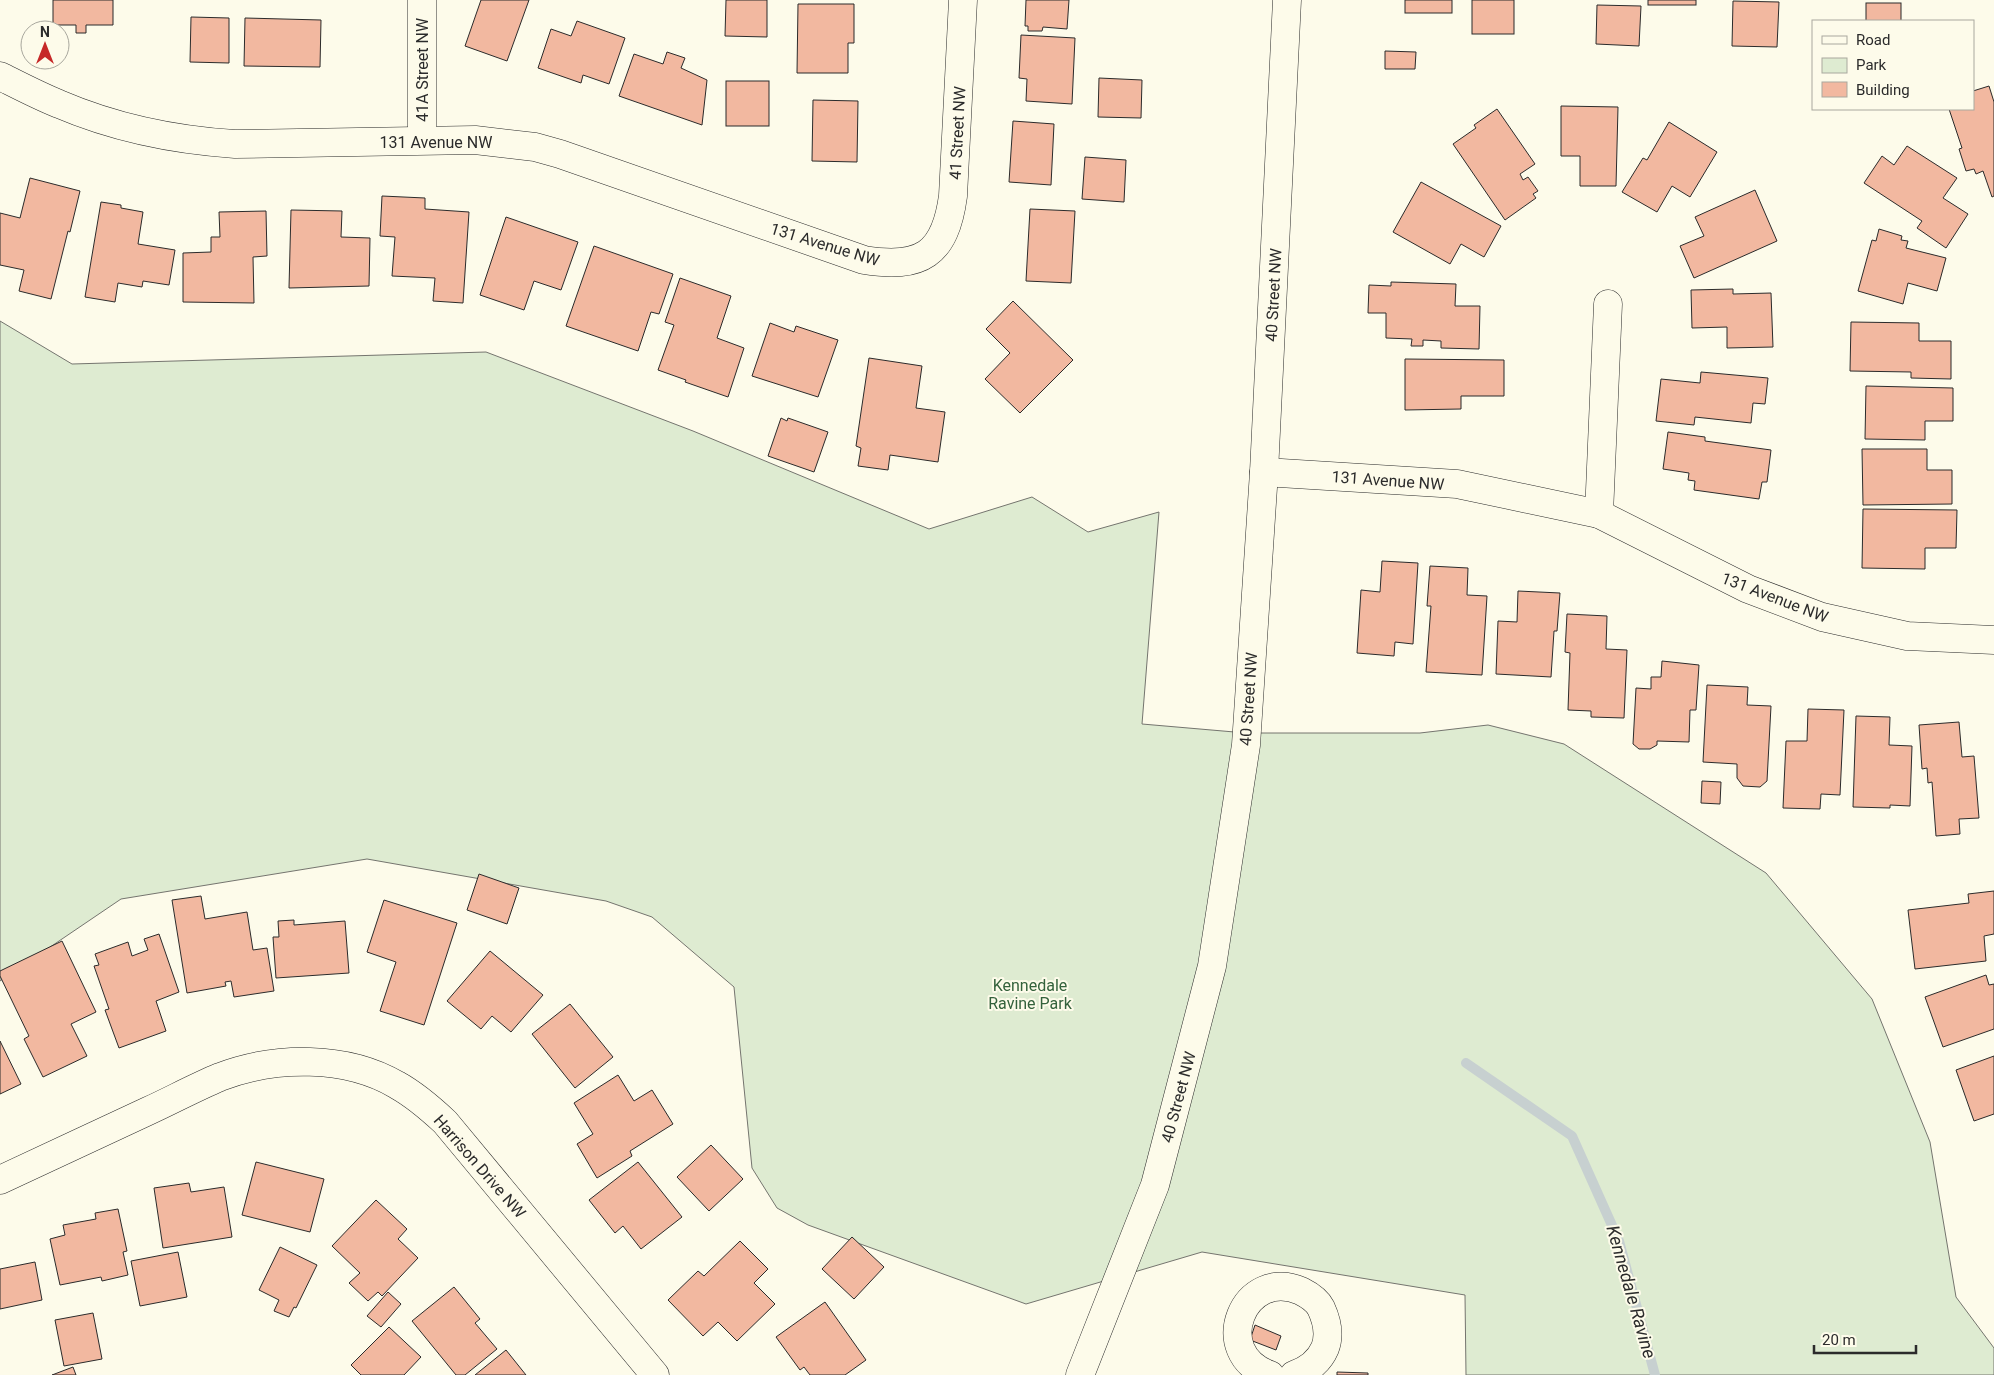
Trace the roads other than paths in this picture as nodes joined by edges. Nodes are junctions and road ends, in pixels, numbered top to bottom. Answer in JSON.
{"nodes":[{"id":1,"x":422,"y":0,"type":"edge"},
{"id":2,"x":964,"y":0,"type":"edge"},
{"id":3,"x":1287,"y":0,"type":"edge"},
{"id":4,"x":0,"y":76,"type":"edge"},
{"id":5,"x":422,"y":140,"type":"junction"},
{"id":6,"x":924,"y":257,"type":"joint"},
{"id":7,"x":1608,"y":304,"type":"dead end"},
{"id":8,"x":1264,"y":472,"type":"junction"},
{"id":9,"x":1599,"y":514,"type":"junction"},
{"id":10,"x":1994,"y":640,"type":"edge"},
{"id":11,"x":0,"y":1180,"type":"edge"},
{"id":12,"x":1263,"y":1374,"type":"edge"},
{"id":13,"x":655,"y":1375,"type":"edge"},
{"id":14,"x":1080,"y":1375,"type":"edge"},
{"id":15,"x":1294,"y":1375,"type":"edge"}],
"edges":[{"from":1,"to":5,"type":"street","name":"41A Street NW"},
{"from":2,"to":6,"type":"street","name":"41 Street NW"},
{"from":3,"to":8,"type":"street","name":"40 Street NW"},
{"from":4,"to":5,"type":"street","name":"131 Avenue NW"},
{"from":5,"to":6,"type":"street","name":"131 Avenue NW"},
{"from":7,"to":9,"type":"street"},
{"from":8,"to":9,"type":"street","name":"131 Avenue NW"},
{"from":8,"to":14,"type":"street","name":"40 Street NW"},
{"from":9,"to":10,"type":"street","name":"131 Avenue NW"},
{"from":11,"to":13,"type":"street","name":"Harrison Drive NW"},
{"from":12,"to":15,"type":"street"}]}
